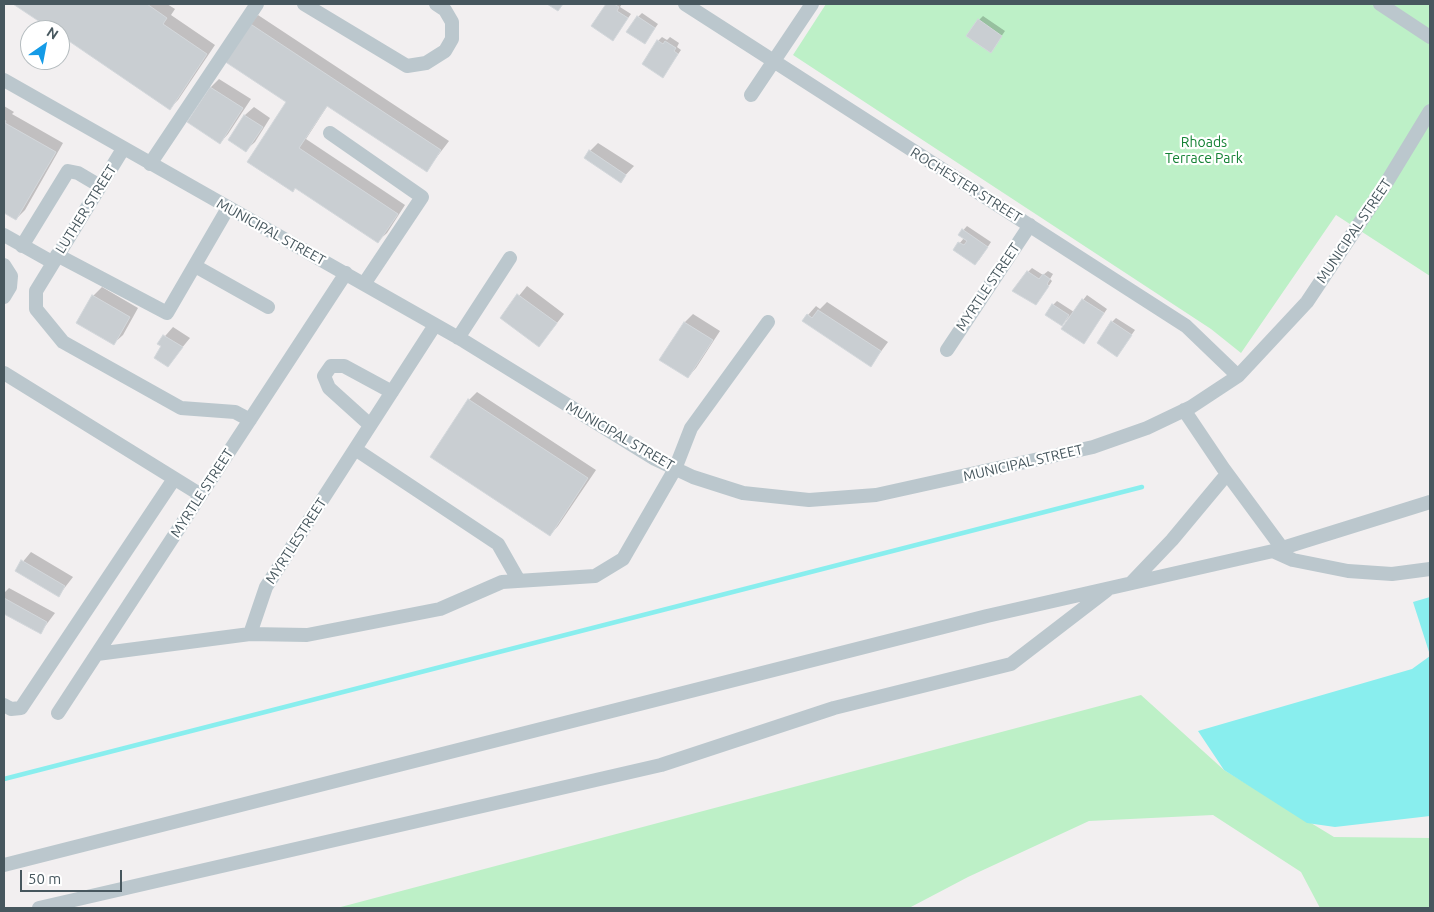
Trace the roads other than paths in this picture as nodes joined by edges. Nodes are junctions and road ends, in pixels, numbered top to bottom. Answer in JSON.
{"nodes":[{"id":1,"x":257,"y":4,"type":"edge"},
{"id":2,"x":304,"y":4,"type":"edge"},
{"id":3,"x":436,"y":4,"type":"edge"},
{"id":4,"x":685,"y":4,"type":"edge"},
{"id":5,"x":812,"y":4,"type":"edge"},
{"id":6,"x":1380,"y":4,"type":"edge"},
{"id":7,"x":1430,"y":37,"type":"edge"},
{"id":8,"x":774,"y":62,"type":"junction"},
{"id":9,"x":4,"y":80,"type":"edge"},
{"id":10,"x":751,"y":95,"type":"dead end"},
{"id":11,"x":1430,"y":111,"type":"edge"},
{"id":12,"x":330,"y":133,"type":"dead end"},
{"id":13,"x":123,"y":149,"type":"junction"},
{"id":14,"x":150,"y":164,"type":"junction"},
{"id":15,"x":100,"y":186,"type":"junction"},
{"id":16,"x":228,"y":208,"type":"junction"},
{"id":17,"x":1030,"y":225,"type":"junction"},
{"id":18,"x":4,"y":235,"type":"edge"},
{"id":19,"x":22,"y":246,"type":"junction"},
{"id":20,"x":510,"y":258,"type":"dead end"},
{"id":21,"x":53,"y":262,"type":"junction"},
{"id":22,"x":4,"y":265,"type":"edge"},
{"id":23,"x":195,"y":266,"type":"junction"},
{"id":24,"x":346,"y":273,"type":"junction"},
{"id":25,"x":364,"y":284,"type":"junction"},
{"id":26,"x":4,"y":297,"type":"edge"},
{"id":27,"x":268,"y":307,"type":"dead end"},
{"id":28,"x":768,"y":322,"type":"dead end"},
{"id":29,"x":435,"y":325,"type":"junction"},
{"id":30,"x":458,"y":338,"type":"junction"},
{"id":31,"x":947,"y":350,"type":"dead end"},
{"id":32,"x":4,"y":373,"type":"edge"},
{"id":33,"x":1238,"y":376,"type":"junction"},
{"id":34,"x":392,"y":392,"type":"junction"},
{"id":35,"x":1184,"y":410,"type":"junction"},
{"id":36,"x":250,"y":420,"type":"junction"},
{"id":37,"x":370,"y":425,"type":"junction"},
{"id":38,"x":354,"y":449,"type":"junction"},
{"id":39,"x":675,"y":469,"type":"junction"},
{"id":40,"x":1227,"y":474,"type":"junction"},
{"id":41,"x":174,"y":479,"type":"junction"},
{"id":42,"x":201,"y":495,"type":"junction"},
{"id":43,"x":1430,"y":502,"type":"edge"},
{"id":44,"x":1278,"y":549,"type":"junction"},
{"id":45,"x":1430,"y":569,"type":"edge"},
{"id":46,"x":519,"y":581,"type":"junction"},
{"id":47,"x":1131,"y":582,"type":"junction"},
{"id":48,"x":1111,"y":588,"type":"junction"},
{"id":49,"x":250,"y":634,"type":"junction"},
{"id":50,"x":97,"y":654,"type":"junction"},
{"id":51,"x":4,"y":704,"type":"edge"},
{"id":52,"x":58,"y":713,"type":"dead end"},
{"id":53,"x":4,"y":866,"type":"edge"},
{"id":54,"x":39,"y":908,"type":"edge"}],
"edges":[{"from":1,"to":14,"type":"street"},
{"from":2,"to":3,"type":"street"},
{"from":4,"to":8,"type":"street","name":"ROCHESTER STREET"},
{"from":5,"to":8,"type":"street"},
{"from":6,"to":7,"type":"street"},
{"from":8,"to":10,"type":"street"},
{"from":8,"to":17,"type":"street","name":"ROCHESTER STREET"},
{"from":9,"to":13,"type":"street","name":"MUNICIPAL STREET"},
{"from":11,"to":33,"type":"street","name":"MUNICIPAL STREET"},
{"from":12,"to":25,"type":"street"},
{"from":13,"to":14,"type":"street","name":"MUNICIPAL STREET"},
{"from":13,"to":15,"type":"street","name":"LUTHER STREET"},
{"from":14,"to":16,"type":"street","name":"MUNICIPAL STREET"},
{"from":15,"to":19,"type":"street"},
{"from":15,"to":21,"type":"street","name":"LUTHER STREET"},
{"from":16,"to":23,"type":"street"},
{"from":16,"to":24,"type":"street","name":"MUNICIPAL STREET"},
{"from":17,"to":31,"type":"street","name":"MYRTLE STREET"},
{"from":17,"to":33,"type":"street","name":"ROCHESTER STREET"},
{"from":18,"to":19,"type":"street"},
{"from":19,"to":21,"type":"street"},
{"from":20,"to":30,"type":"street"},
{"from":21,"to":23,"type":"street"},
{"from":21,"to":36,"type":"street","name":"LUTHER STREET"},
{"from":22,"to":26,"type":"street"},
{"from":23,"to":27,"type":"street"},
{"from":24,"to":25,"type":"street","name":"MUNICIPAL STREET"},
{"from":24,"to":36,"type":"street","name":"MYRTLE STREET"},
{"from":25,"to":29,"type":"street","name":"MUNICIPAL STREET"},
{"from":28,"to":39,"type":"street"},
{"from":29,"to":30,"type":"street","name":"MUNICIPAL STREET"},
{"from":29,"to":34,"type":"street","name":"MYRTLESTREET"},
{"from":30,"to":39,"type":"street","name":"MUNICIPAL STREET"},
{"from":32,"to":41,"type":"street"},
{"from":33,"to":35,"type":"street","name":"MUNICIPAL STREET"},
{"from":34,"to":37,"type":"street","name":"MYRTLESTREET"},
{"from":34,"to":37,"type":"street"},
{"from":35,"to":39,"type":"street","name":"MUNICIPAL STREET"},
{"from":35,"to":40,"type":"street"},
{"from":36,"to":42,"type":"street","name":"MYRTLE STREET"},
{"from":37,"to":38,"type":"street","name":"MYRTLESTREET"},
{"from":38,"to":46,"type":"street"},
{"from":38,"to":49,"type":"street","name":"MYRTLESTREET"},
{"from":39,"to":46,"type":"street"},
{"from":40,"to":44,"type":"street"},
{"from":40,"to":47,"type":"street"},
{"from":41,"to":42,"type":"street"},
{"from":41,"to":51,"type":"street"},
{"from":42,"to":50,"type":"street","name":"MYRTLE STREET"},
{"from":43,"to":44,"type":"street"},
{"from":44,"to":45,"type":"street"},
{"from":44,"to":47,"type":"street"},
{"from":46,"to":49,"type":"street"},
{"from":47,"to":48,"type":"street"},
{"from":48,"to":53,"type":"street"},
{"from":48,"to":54,"type":"street"},
{"from":49,"to":50,"type":"street"},
{"from":50,"to":52,"type":"street","name":"MYRTLE STREET"}]}
